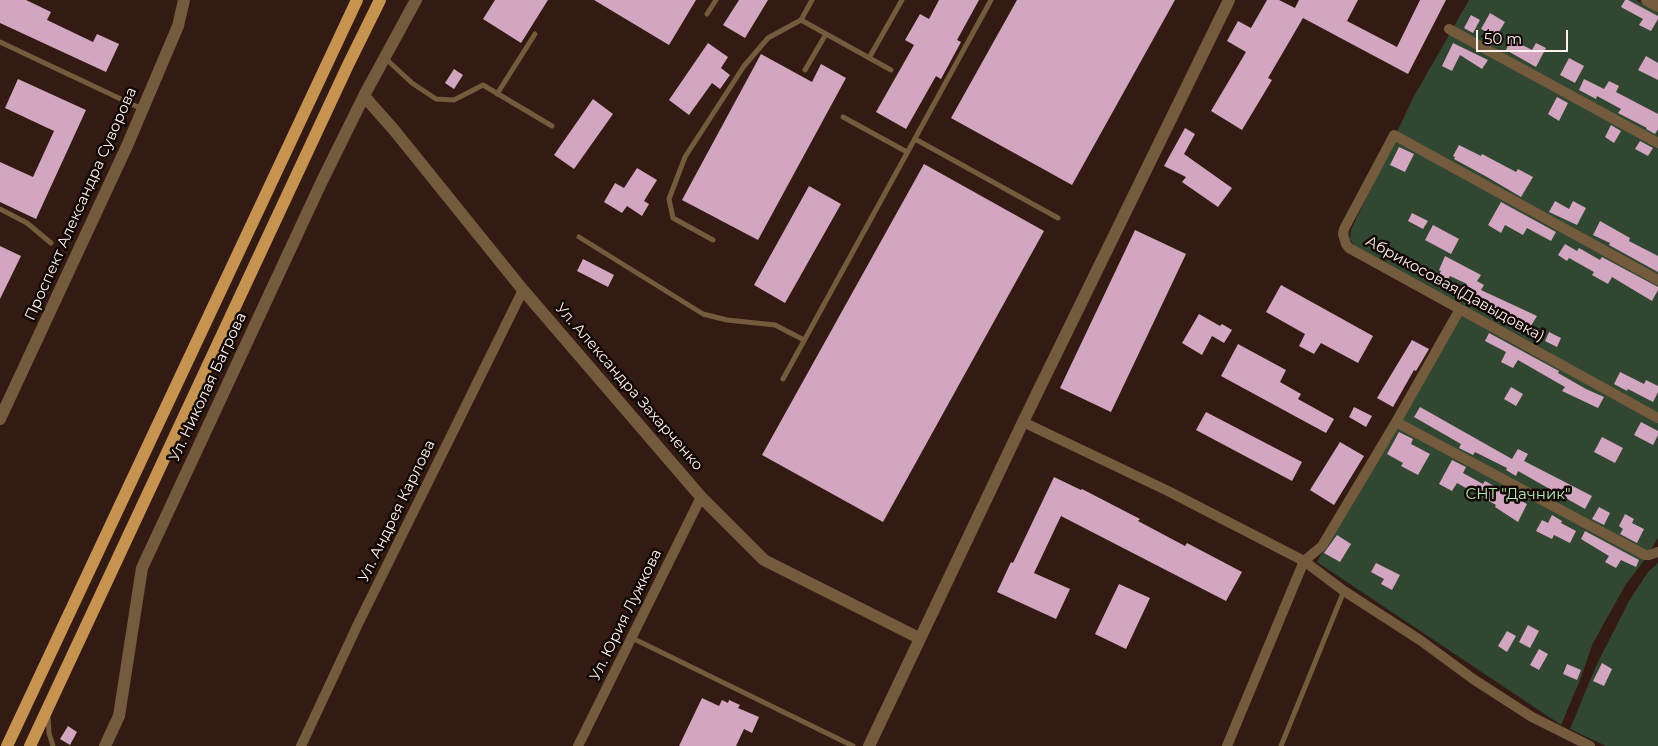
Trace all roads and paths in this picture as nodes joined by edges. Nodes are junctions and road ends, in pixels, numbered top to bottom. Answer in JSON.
{"nodes":[{"id":1,"x":184,"y":0,"type":"edge"},
{"id":2,"x":357,"y":0,"type":"edge"},
{"id":3,"x":380,"y":0,"type":"edge"},
{"id":4,"x":416,"y":0,"type":"edge"},
{"id":5,"x":716,"y":0,"type":"edge"},
{"id":6,"x":812,"y":0,"type":"edge"},
{"id":7,"x":902,"y":0,"type":"edge"},
{"id":8,"x":992,"y":0,"type":"edge"},
{"id":9,"x":1228,"y":0,"type":"edge"},
{"id":10,"x":708,"y":14,"type":"dead end"},
{"id":11,"x":801,"y":20,"type":"junction"},
{"id":12,"x":1449,"y":28,"type":"dead end"},
{"id":13,"x":535,"y":34,"type":"dead end"},
{"id":14,"x":826,"y":34,"type":"junction"},
{"id":15,"x":0,"y":42,"type":"edge"},
{"id":16,"x":384,"y":57,"type":"junction"},
{"id":17,"x":869,"y":58,"type":"junction"},
{"id":18,"x":805,"y":70,"type":"dead end"},
{"id":19,"x":891,"y":70,"type":"dead end"},
{"id":20,"x":497,"y":94,"type":"junction"},
{"id":21,"x":364,"y":96,"type":"junction"},
{"id":22,"x":142,"y":110,"type":"junction"},
{"id":23,"x":843,"y":118,"type":"dead end"},
{"id":24,"x":552,"y":126,"type":"dead end"},
{"id":25,"x":915,"y":139,"type":"junction"},
{"id":26,"x":1658,"y":142,"type":"edge"},
{"id":27,"x":907,"y":152,"type":"junction"},
{"id":28,"x":0,"y":209,"type":"edge"},
{"id":29,"x":1058,"y":218,"type":"dead end"},
{"id":30,"x":579,"y":237,"type":"dead end"},
{"id":31,"x":713,"y":240,"type":"dead end"},
{"id":32,"x":51,"y":243,"type":"dead end"},
{"id":33,"x":1658,"y":280,"type":"edge"},
{"id":34,"x":523,"y":290,"type":"junction"},
{"id":35,"x":1460,"y":309,"type":"junction"},
{"id":36,"x":804,"y":340,"type":"junction"},
{"id":37,"x":783,"y":380,"type":"dead end"},
{"id":38,"x":1658,"y":418,"type":"edge"},
{"id":39,"x":0,"y":419,"type":"edge"},
{"id":40,"x":1023,"y":422,"type":"junction"},
{"id":41,"x":1396,"y":422,"type":"junction"},
{"id":42,"x":701,"y":497,"type":"junction"},
{"id":43,"x":1658,"y":552,"type":"edge"},
{"id":44,"x":1304,"y":561,"type":"junction"},
{"id":45,"x":1344,"y":591,"type":"junction"},
{"id":46,"x":632,"y":638,"type":"junction"},
{"id":47,"x":920,"y":638,"type":"junction"},
{"id":48,"x":47,"y":709,"type":"junction"},
{"id":49,"x":7,"y":746,"type":"edge"},
{"id":50,"x":30,"y":746,"type":"edge"},
{"id":51,"x":53,"y":746,"type":"edge"},
{"id":52,"x":105,"y":746,"type":"edge"},
{"id":53,"x":301,"y":746,"type":"edge"},
{"id":54,"x":578,"y":746,"type":"edge"},
{"id":55,"x":854,"y":746,"type":"edge"},
{"id":56,"x":869,"y":746,"type":"edge"},
{"id":57,"x":1227,"y":746,"type":"edge"},
{"id":58,"x":1281,"y":746,"type":"edge"},
{"id":59,"x":1590,"y":746,"type":"edge"}],
"edges":[{"from":1,"to":22,"type":"street","name":"Проспект Александра Суворова"},
{"from":2,"to":49,"type":"main road"},
{"from":3,"to":48,"type":"main road"},
{"from":4,"to":16,"type":"street","name":"Ул. Николая Багрова"},
{"from":5,"to":10,"type":"lane"},
{"from":6,"to":11,"type":"lane"},
{"from":7,"to":17,"type":"lane"},
{"from":8,"to":25,"type":"lane"},
{"from":9,"to":40,"type":"street"},
{"from":11,"to":14,"type":"lane"},
{"from":11,"to":31,"type":"lane"},
{"from":12,"to":26,"type":"street"},
{"from":13,"to":20,"type":"lane"},
{"from":14,"to":17,"type":"lane"},
{"from":14,"to":18,"type":"lane"},
{"from":15,"to":22,"type":"lane"},
{"from":16,"to":20,"type":"lane"},
{"from":16,"to":21,"type":"street","name":"Ул. Николая Багрова"},
{"from":17,"to":19,"type":"lane"},
{"from":20,"to":24,"type":"lane"},
{"from":21,"to":34,"type":"street","name":"Ул. Александра Захарченко"},
{"from":21,"to":52,"type":"street","name":"Ул. Николая Багрова"},
{"from":22,"to":39,"type":"street","name":"Проспект Александра Суворова"},
{"from":23,"to":27,"type":"lane"},
{"from":25,"to":27,"type":"lane"},
{"from":25,"to":29,"type":"lane"},
{"from":27,"to":36,"type":"lane"},
{"from":28,"to":32,"type":"lane"},
{"from":30,"to":36,"type":"lane"},
{"from":33,"to":35,"type":"street","name":"Абрикосовая(Давыдовка)"},
{"from":34,"to":42,"type":"street","name":"Ул. Александра Захарченко"},
{"from":34,"to":53,"type":"street","name":"Ул. Андрея Карлова"},
{"from":35,"to":38,"type":"street","name":"Абрикосовая(Давыдовка)"},
{"from":35,"to":41,"type":"street"},
{"from":36,"to":37,"type":"lane"},
{"from":40,"to":44,"type":"street"},
{"from":40,"to":47,"type":"street"},
{"from":41,"to":43,"type":"street"},
{"from":41,"to":44,"type":"street"},
{"from":42,"to":46,"type":"street","name":"Ул. Юрия Лужкова"},
{"from":42,"to":47,"type":"street","name":"Ул. Александра Захарченко"},
{"from":44,"to":45,"type":"street"},
{"from":44,"to":57,"type":"street"},
{"from":45,"to":58,"type":"lane"},
{"from":45,"to":59,"type":"street"},
{"from":46,"to":54,"type":"street","name":"Ул. Юрия Лужкова"},
{"from":46,"to":55,"type":"lane"},
{"from":47,"to":56,"type":"street"},
{"from":48,"to":50,"type":"main road"},
{"from":48,"to":51,"type":"lane"}]}
